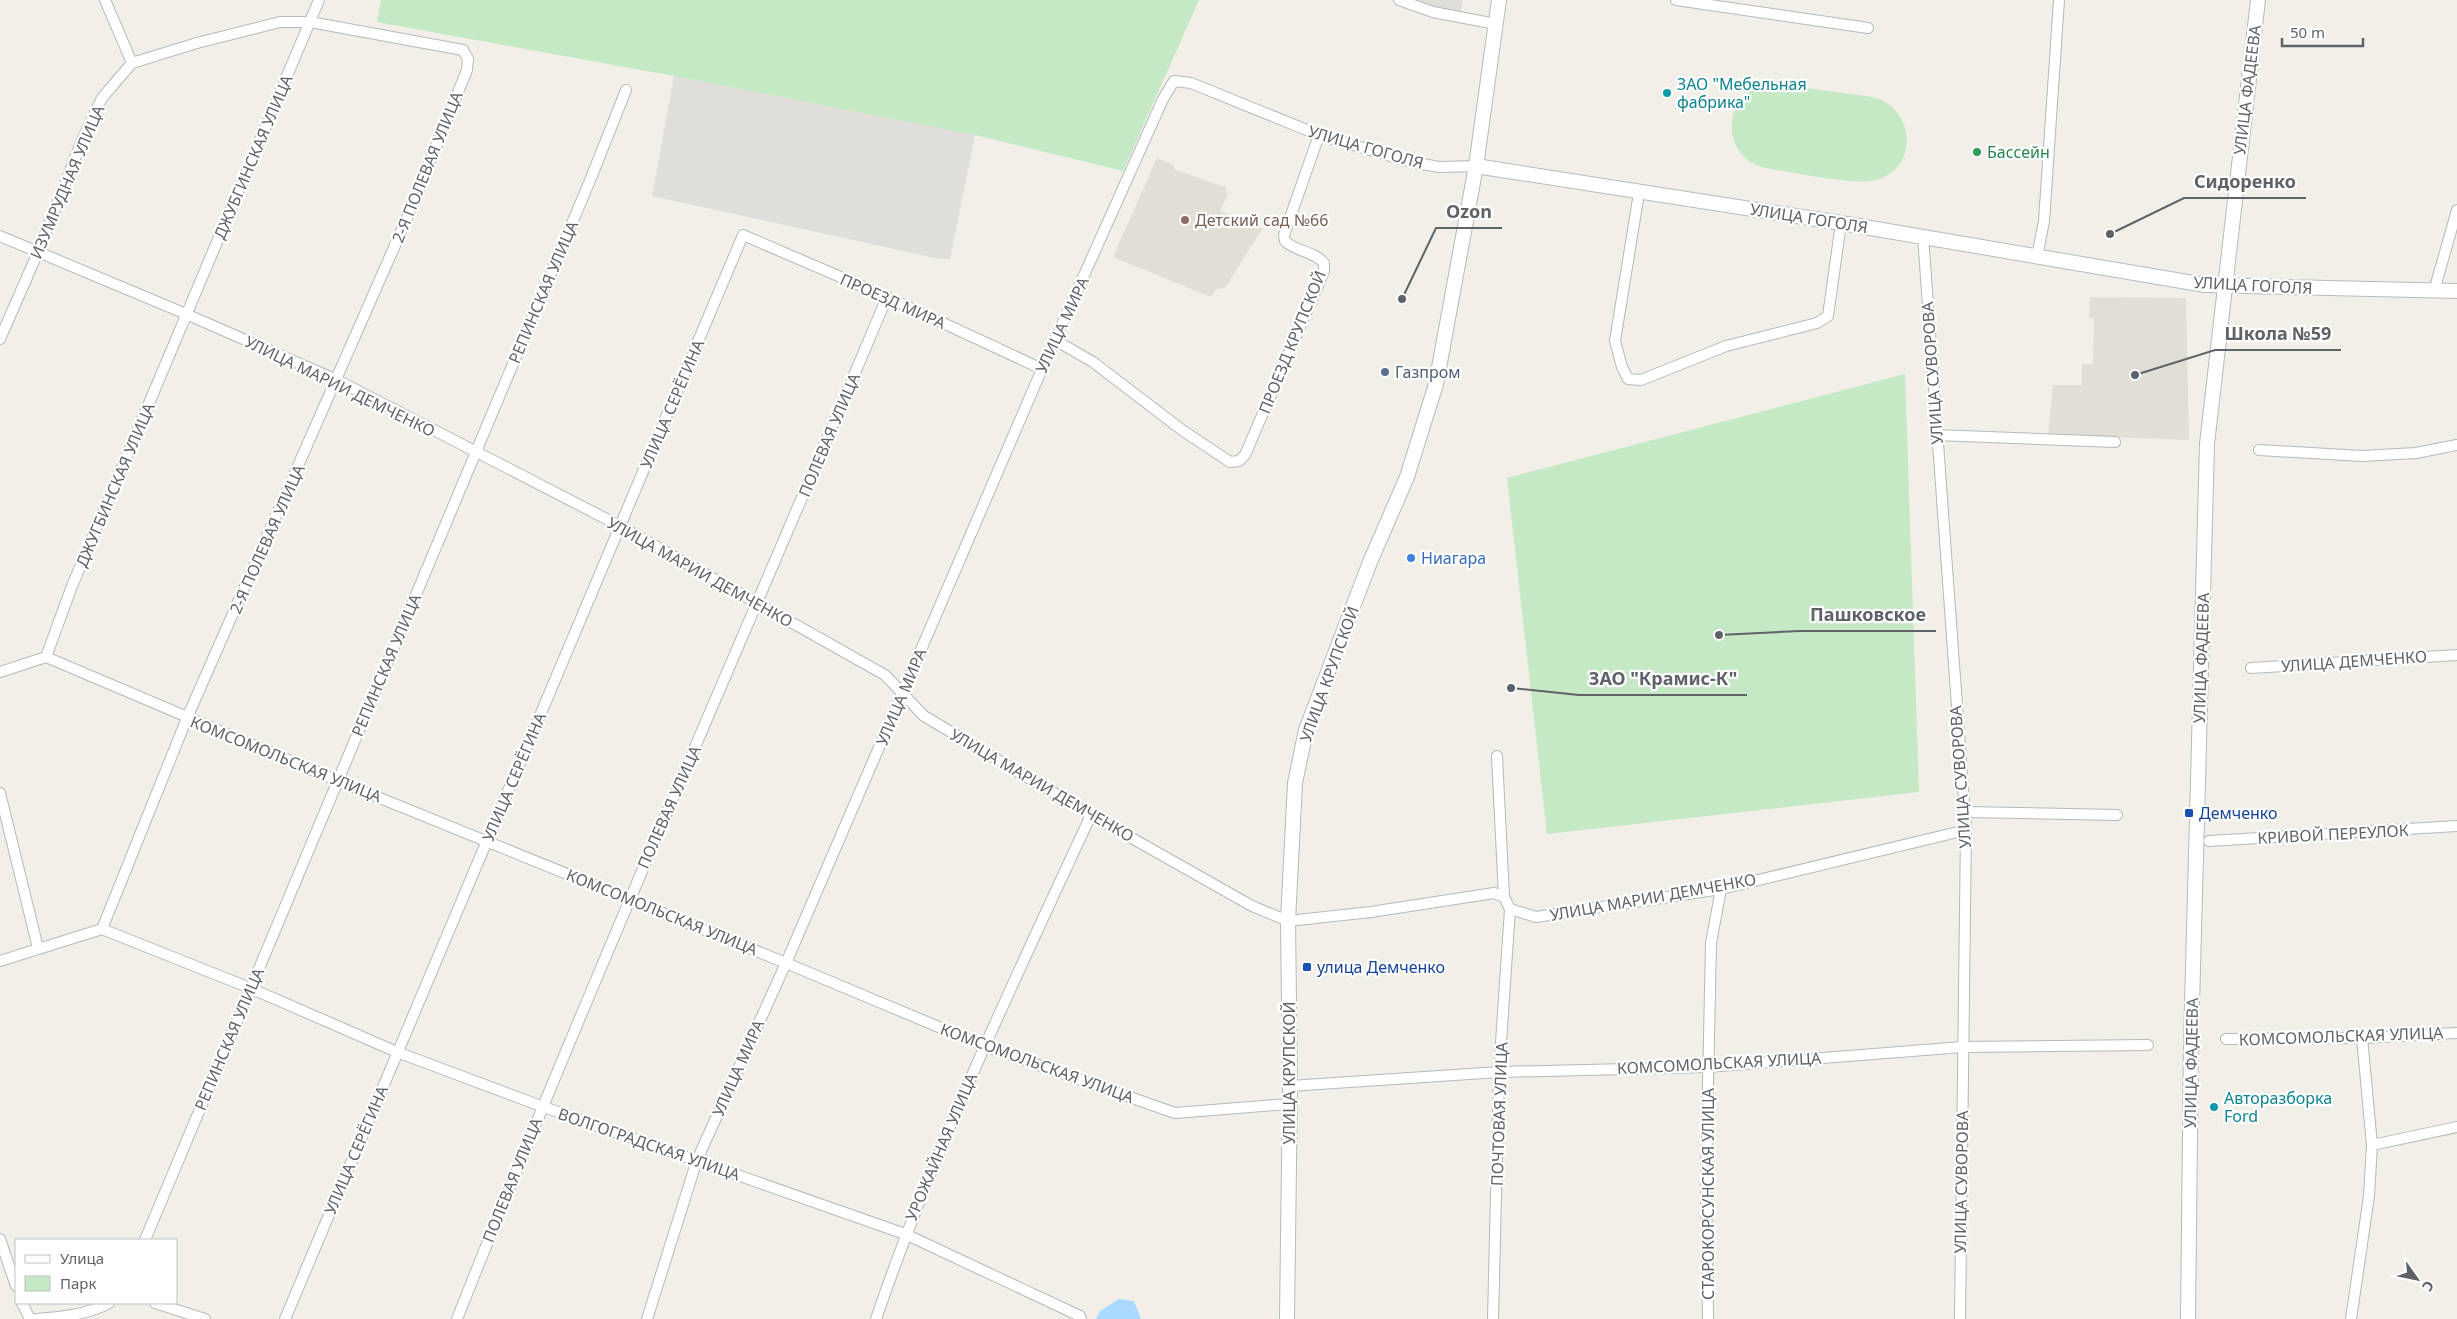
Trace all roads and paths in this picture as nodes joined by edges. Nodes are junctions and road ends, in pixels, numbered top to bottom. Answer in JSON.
{"nodes":[{"id":1,"x":105,"y":0,"type":"edge"},
{"id":2,"x":319,"y":0,"type":"edge"},
{"id":3,"x":1399,"y":0,"type":"edge"},
{"id":4,"x":1500,"y":0,"type":"edge"},
{"id":5,"x":1676,"y":0,"type":"edge"},
{"id":6,"x":2059,"y":0,"type":"edge"},
{"id":7,"x":2258,"y":0,"type":"edge"},
{"id":8,"x":310,"y":22,"type":"junction"},
{"id":9,"x":1496,"y":24,"type":"junction"},
{"id":10,"x":1868,"y":28,"type":"dead end"},
{"id":11,"x":132,"y":64,"type":"junction"},
{"id":12,"x":1174,"y":81,"type":"joint"},
{"id":13,"x":626,"y":90,"type":"dead end"},
{"id":14,"x":1319,"y":135,"type":"junction"},
{"id":15,"x":1476,"y":166,"type":"junction"},
{"id":16,"x":1638,"y":192,"type":"junction"},
{"id":17,"x":2457,"y":210,"type":"edge"},
{"id":18,"x":1841,"y":222,"type":"junction"},
{"id":19,"x":743,"y":235,"type":"joint"},
{"id":20,"x":0,"y":236,"type":"edge"},
{"id":21,"x":1923,"y":236,"type":"junction"},
{"id":22,"x":38,"y":252,"type":"junction"},
{"id":23,"x":2037,"y":257,"type":"junction"},
{"id":24,"x":2226,"y":287,"type":"junction"},
{"id":25,"x":2434,"y":291,"type":"junction"},
{"id":26,"x":2457,"y":291,"type":"edge"},
{"id":27,"x":887,"y":297,"type":"junction"},
{"id":28,"x":186,"y":314,"type":"junction"},
{"id":29,"x":0,"y":339,"type":"edge"},
{"id":30,"x":1055,"y":340,"type":"junction"},
{"id":31,"x":1042,"y":369,"type":"junction"},
{"id":32,"x":337,"y":380,"type":"junction"},
{"id":33,"x":1935,"y":435,"type":"junction"},
{"id":34,"x":2116,"y":442,"type":"dead end"},
{"id":35,"x":2457,"y":446,"type":"edge"},
{"id":36,"x":2259,"y":450,"type":"dead end"},
{"id":37,"x":476,"y":452,"type":"junction"},
{"id":38,"x":620,"y":526,"type":"junction"},
{"id":39,"x":758,"y":604,"type":"junction"},
{"id":40,"x":2457,"y":655,"type":"edge"},
{"id":41,"x":46,"y":657,"type":"junction"},
{"id":42,"x":2251,"y":668,"type":"dead end"},
{"id":43,"x":0,"y":672,"type":"edge"},
{"id":44,"x":902,"y":693,"type":"junction"},
{"id":45,"x":187,"y":718,"type":"junction"},
{"id":46,"x":1497,"y":756,"type":"dead end"},
{"id":47,"x":338,"y":781,"type":"junction"},
{"id":48,"x":0,"y":793,"type":"edge"},
{"id":49,"x":1964,"y":812,"type":"junction"},
{"id":50,"x":1091,"y":815,"type":"junction"},
{"id":51,"x":2117,"y":815,"type":"dead end"},
{"id":52,"x":2457,"y":826,"type":"edge"},
{"id":53,"x":1966,"y":830,"type":"junction"},
{"id":54,"x":487,"y":841,"type":"junction"},
{"id":55,"x":2210,"y":841,"type":"dead end"},
{"id":56,"x":1721,"y":889,"type":"junction"},
{"id":57,"x":1504,"y":897,"type":"junction"},
{"id":58,"x":628,"y":899,"type":"junction"},
{"id":59,"x":1510,"y":909,"type":"junction"},
{"id":60,"x":1288,"y":921,"type":"junction"},
{"id":61,"x":102,"y":929,"type":"junction"},
{"id":62,"x":38,"y":948,"type":"junction"},
{"id":63,"x":0,"y":961,"type":"edge"},
{"id":64,"x":786,"y":963,"type":"junction"},
{"id":65,"x":250,"y":988,"type":"junction"},
{"id":66,"x":2457,"y":1033,"type":"edge"},
{"id":67,"x":2362,"y":1038,"type":"junction"},
{"id":68,"x":2226,"y":1039,"type":"dead end"},
{"id":69,"x":2148,"y":1045,"type":"dead end"},
{"id":70,"x":984,"y":1046,"type":"junction"},
{"id":71,"x":1963,"y":1048,"type":"junction"},
{"id":72,"x":397,"y":1052,"type":"junction"},
{"id":73,"x":1708,"y":1067,"type":"junction"},
{"id":74,"x":1499,"y":1072,"type":"junction"},
{"id":75,"x":1290,"y":1086,"type":"junction"},
{"id":76,"x":1289,"y":1104,"type":"junction"},
{"id":77,"x":541,"y":1106,"type":"junction"},
{"id":78,"x":2457,"y":1127,"type":"edge"},
{"id":79,"x":2372,"y":1145,"type":"junction"},
{"id":80,"x":697,"y":1160,"type":"junction"},
{"id":81,"x":905,"y":1234,"type":"junction"},
{"id":82,"x":0,"y":1239,"type":"edge"},
{"id":83,"x":145,"y":1239,"type":"edge"},
{"id":84,"x":15,"y":1283,"type":"edge"},
{"id":85,"x":22,"y":1304,"type":"edge"},
{"id":86,"x":107,"y":1304,"type":"edge"},
{"id":87,"x":158,"y":1304,"type":"edge"},
{"id":88,"x":30,"y":1319,"type":"edge"},
{"id":89,"x":36,"y":1319,"type":"edge"},
{"id":90,"x":204,"y":1319,"type":"edge"},
{"id":91,"x":286,"y":1319,"type":"edge"},
{"id":92,"x":456,"y":1319,"type":"edge"},
{"id":93,"x":646,"y":1319,"type":"edge"},
{"id":94,"x":876,"y":1319,"type":"edge"},
{"id":95,"x":1081,"y":1319,"type":"edge"},
{"id":96,"x":1287,"y":1319,"type":"edge"},
{"id":97,"x":1493,"y":1319,"type":"edge"},
{"id":98,"x":1708,"y":1319,"type":"edge"},
{"id":99,"x":1960,"y":1319,"type":"edge"},
{"id":100,"x":2188,"y":1319,"type":"edge"},
{"id":101,"x":2351,"y":1319,"type":"edge"}],
"edges":[{"from":1,"to":11,"type":"street"},
{"from":2,"to":8,"type":"street","name":"ДЖУБГИНСКАЯ УЛИЦА"},
{"from":3,"to":9,"type":"street"},
{"from":4,"to":9,"type":"street"},
{"from":5,"to":10,"type":"street"},
{"from":6,"to":23,"type":"street"},
{"from":7,"to":24,"type":"street","name":"УЛИЦА ФАДЕЕВА"},
{"from":8,"to":11,"type":"street"},
{"from":8,"to":28,"type":"street","name":"ДЖУБГИНСКАЯ УЛИЦА"},
{"from":8,"to":32,"type":"street","name":"2-Я ПОЛЕВАЯ УЛИЦА"},
{"from":9,"to":15,"type":"street"},
{"from":11,"to":22,"type":"street","name":"ИЗУМРУДНАЯ УЛИЦА"},
{"from":12,"to":14,"type":"street","name":"УЛИЦА ГОГОЛЯ"},
{"from":12,"to":30,"type":"street","name":"УЛИЦА МИРА"},
{"from":13,"to":37,"type":"street","name":"РЕПИНСКАЯ УЛИЦА"},
{"from":14,"to":15,"type":"street","name":"УЛИЦА ГОГОЛЯ"},
{"from":14,"to":30,"type":"street","name":"ПРОЕЗД КРУПСКОЙ"},
{"from":15,"to":16,"type":"street","name":"УЛИЦА ГОГОЛЯ"},
{"from":15,"to":60,"type":"street","name":"УЛИЦА КРУПСКОЙ"},
{"from":16,"to":18,"type":"street","name":"УЛИЦА ГОГОЛЯ"},
{"from":16,"to":18,"type":"street"},
{"from":17,"to":25,"type":"street"},
{"from":18,"to":21,"type":"street","name":"УЛИЦА ГОГОЛЯ"},
{"from":19,"to":27,"type":"street","name":"ПРОЕЗД МИРА"},
{"from":19,"to":38,"type":"street","name":"УЛИЦА СЕРЁГИНА"},
{"from":20,"to":22,"type":"street","name":"УЛИЦА МАРИИ ДЕМЧЕНКО"},
{"from":21,"to":23,"type":"street","name":"УЛИЦА ГОГОЛЯ"},
{"from":21,"to":33,"type":"street","name":"УЛИЦА СУВОРОВА"},
{"from":22,"to":28,"type":"street","name":"УЛИЦА МАРИИ ДЕМЧЕНКО"},
{"from":22,"to":29,"type":"street","name":"ИЗУМРУДНАЯ УЛИЦА"},
{"from":23,"to":24,"type":"street","name":"УЛИЦА ГОГОЛЯ"},
{"from":24,"to":25,"type":"street","name":"УЛИЦА ГОГОЛЯ"},
{"from":24,"to":100,"type":"street","name":"УЛИЦА ФАДЕЕВА"},
{"from":25,"to":26,"type":"street","name":"УЛИЦА ГОГОЛЯ"},
{"from":27,"to":31,"type":"street","name":"ПРОЕЗД МИРА"},
{"from":27,"to":39,"type":"street","name":"ПОЛЕВАЯ УЛИЦА"},
{"from":28,"to":32,"type":"street","name":"УЛИЦА МАРИИ ДЕМЧЕНКО"},
{"from":28,"to":41,"type":"street","name":"ДЖУГБИНСКАЯ УЛИЦА"},
{"from":30,"to":31,"type":"street","name":"УЛИЦА МИРА"},
{"from":31,"to":44,"type":"street","name":"УЛИЦА МИРА"},
{"from":32,"to":37,"type":"street","name":"УЛИЦА МАРИИ ДЕМЧЕНКО"},
{"from":32,"to":45,"type":"street","name":"2-Я ПОЛЕВАЯ УЛИЦА"},
{"from":33,"to":34,"type":"street"},
{"from":33,"to":49,"type":"street","name":"УЛИЦА СУВОРОВА"},
{"from":35,"to":36,"type":"street"},
{"from":37,"to":38,"type":"street","name":"УЛИЦА МАРИИ ДЕМЧЕНКО"},
{"from":37,"to":47,"type":"street","name":"РЕПИНСКАЯ УЛИЦА"},
{"from":38,"to":39,"type":"street","name":"УЛИЦА МАРИИ ДЕМЧЕНКО"},
{"from":38,"to":54,"type":"street","name":"УЛИЦА СЕРЁГИНА"},
{"from":39,"to":44,"type":"street","name":"УЛИЦА МАРИИ ДЕМЧЕНКО"},
{"from":39,"to":58,"type":"street","name":"ПОЛЕВАЯ УЛИЦА"},
{"from":40,"to":42,"type":"street","name":"УЛИЦА ДЕМЧЕНКО"},
{"from":41,"to":43,"type":"street"},
{"from":41,"to":45,"type":"street","name":"КОМСОМОЛЬСКАЯ УЛИЦА"},
{"from":44,"to":50,"type":"street","name":"УЛИЦА МАРИИ ДЕМЧЕНКО"},
{"from":44,"to":64,"type":"street","name":"УЛИЦА МИРА"},
{"from":45,"to":47,"type":"street","name":"КОМСОМОЛЬСКАЯ УЛИЦА"},
{"from":45,"to":61,"type":"street","name":"2-Я ПОЛЕВАЯ УЛИЦА"},
{"from":46,"to":57,"type":"street"},
{"from":47,"to":54,"type":"street","name":"КОМСОМОЛЬСКАЯ УЛИЦА"},
{"from":47,"to":65,"type":"street","name":"РЕПИНСКАЯ УЛИЦА"},
{"from":48,"to":62,"type":"street"},
{"from":49,"to":51,"type":"street"},
{"from":49,"to":53,"type":"street","name":"УЛИЦА СУВОРОВА"},
{"from":50,"to":60,"type":"street","name":"УЛИЦА МАРИИ ДЕМЧЕНКО"},
{"from":50,"to":70,"type":"street","name":"УРОЖАЙНАЯ УЛИЦА"},
{"from":52,"to":55,"type":"street","name":"КРИВОЙ ПЕРЕУЛОК"},
{"from":53,"to":56,"type":"street","name":"УЛИЦА МАРИИ ДЕМЧЕНКО"},
{"from":53,"to":71,"type":"street","name":"УЛИЦА СУВОРОВА"},
{"from":54,"to":58,"type":"street","name":"КОМСОМОЛЬСКАЯ УЛИЦА"},
{"from":54,"to":72,"type":"street","name":"УЛИЦА СЕРЁГИНА"},
{"from":56,"to":59,"type":"street","name":"УЛИЦА МАРИИ ДЕМЧЕНКО"},
{"from":56,"to":73,"type":"street","name":"СТАРОКОРСУНСКАЯ УЛИЦА"},
{"from":57,"to":59,"type":"street"},
{"from":57,"to":60,"type":"street","name":"УЛИЦА МАРИИ ДЕМЧЕНКО"},
{"from":58,"to":64,"type":"street","name":"КОМСОМОЛЬСКАЯ УЛИЦА"},
{"from":58,"to":77,"type":"street","name":"ПОЛЕВАЯ УЛИЦА"},
{"from":59,"to":74,"type":"street","name":"ПОЧТОВАЯ УЛИЦА"},
{"from":60,"to":75,"type":"street","name":"УЛИЦА КРУПСКОЙ"},
{"from":61,"to":62,"type":"street"},
{"from":61,"to":65,"type":"street","name":"ВОЛГОГРАДСКАЯ УЛИЦА"},
{"from":62,"to":63,"type":"street"},
{"from":64,"to":70,"type":"street","name":"КОМСОМОЛЬСКАЯ УЛИЦА"},
{"from":64,"to":80,"type":"street","name":"УЛИЦА МИРА"},
{"from":65,"to":72,"type":"street","name":"ВОЛГОГРАДСКАЯ УЛИЦА"},
{"from":65,"to":83,"type":"street","name":"РЕПИНСКАЯ УЛИЦА"},
{"from":66,"to":67,"type":"street","name":"КОМСОМОЛЬСКАЯ УЛИЦА"},
{"from":67,"to":68,"type":"street","name":"КОМСОМОЛЬСКАЯ УЛИЦА"},
{"from":67,"to":79,"type":"street"},
{"from":69,"to":71,"type":"street","name":"КОМСОМОЛЬСКАЯ УЛИЦА"},
{"from":70,"to":76,"type":"street","name":"КОМСОМОЛЬСКАЯ УЛИЦА"},
{"from":70,"to":81,"type":"street","name":"УРОЖАЙНАЯ УЛИЦА"},
{"from":71,"to":73,"type":"street","name":"КОМСОМОЛЬСКАЯ УЛИЦА"},
{"from":71,"to":99,"type":"street","name":"УЛИЦА СУВОРОВА"},
{"from":72,"to":77,"type":"street","name":"ВОЛГОГРАДСКАЯ УЛИЦА"},
{"from":72,"to":91,"type":"street","name":"УЛИЦА СЕРЁГИНА"},
{"from":73,"to":74,"type":"street","name":"КОМСОМОЛЬСКАЯ УЛИЦА"},
{"from":73,"to":98,"type":"street","name":"СТАРОКОРСУНСКАЯ УЛИЦА"},
{"from":74,"to":75,"type":"street","name":"КОМСОМОЛЬСКАЯ УЛИЦА"},
{"from":74,"to":97,"type":"street","name":"ПОЧТОВАЯ УЛИЦА"},
{"from":75,"to":76,"type":"street","name":"УЛИЦА КРУПСКОЙ"},
{"from":76,"to":96,"type":"street","name":"УЛИЦА КРУПСКОЙ"},
{"from":77,"to":80,"type":"street","name":"ВОЛГОГРАДСКАЯ УЛИЦА"},
{"from":77,"to":92,"type":"street","name":"ПОЛЕВАЯ УЛИЦА"},
{"from":78,"to":79,"type":"street"},
{"from":79,"to":101,"type":"street"},
{"from":80,"to":81,"type":"street","name":"ВОЛГОГРАДСКАЯ УЛИЦА"},
{"from":80,"to":93,"type":"street","name":"УЛИЦА МИРА"},
{"from":81,"to":94,"type":"street","name":"УРОЖАЙНАЯ УЛИЦА"},
{"from":81,"to":95,"type":"street","name":"ВОЛГОГРАДСКАЯ УЛИЦА"},
{"from":82,"to":84,"type":"street"},
{"from":85,"to":88,"type":"street"},
{"from":86,"to":89,"type":"street"},
{"from":87,"to":90,"type":"street"}]}
